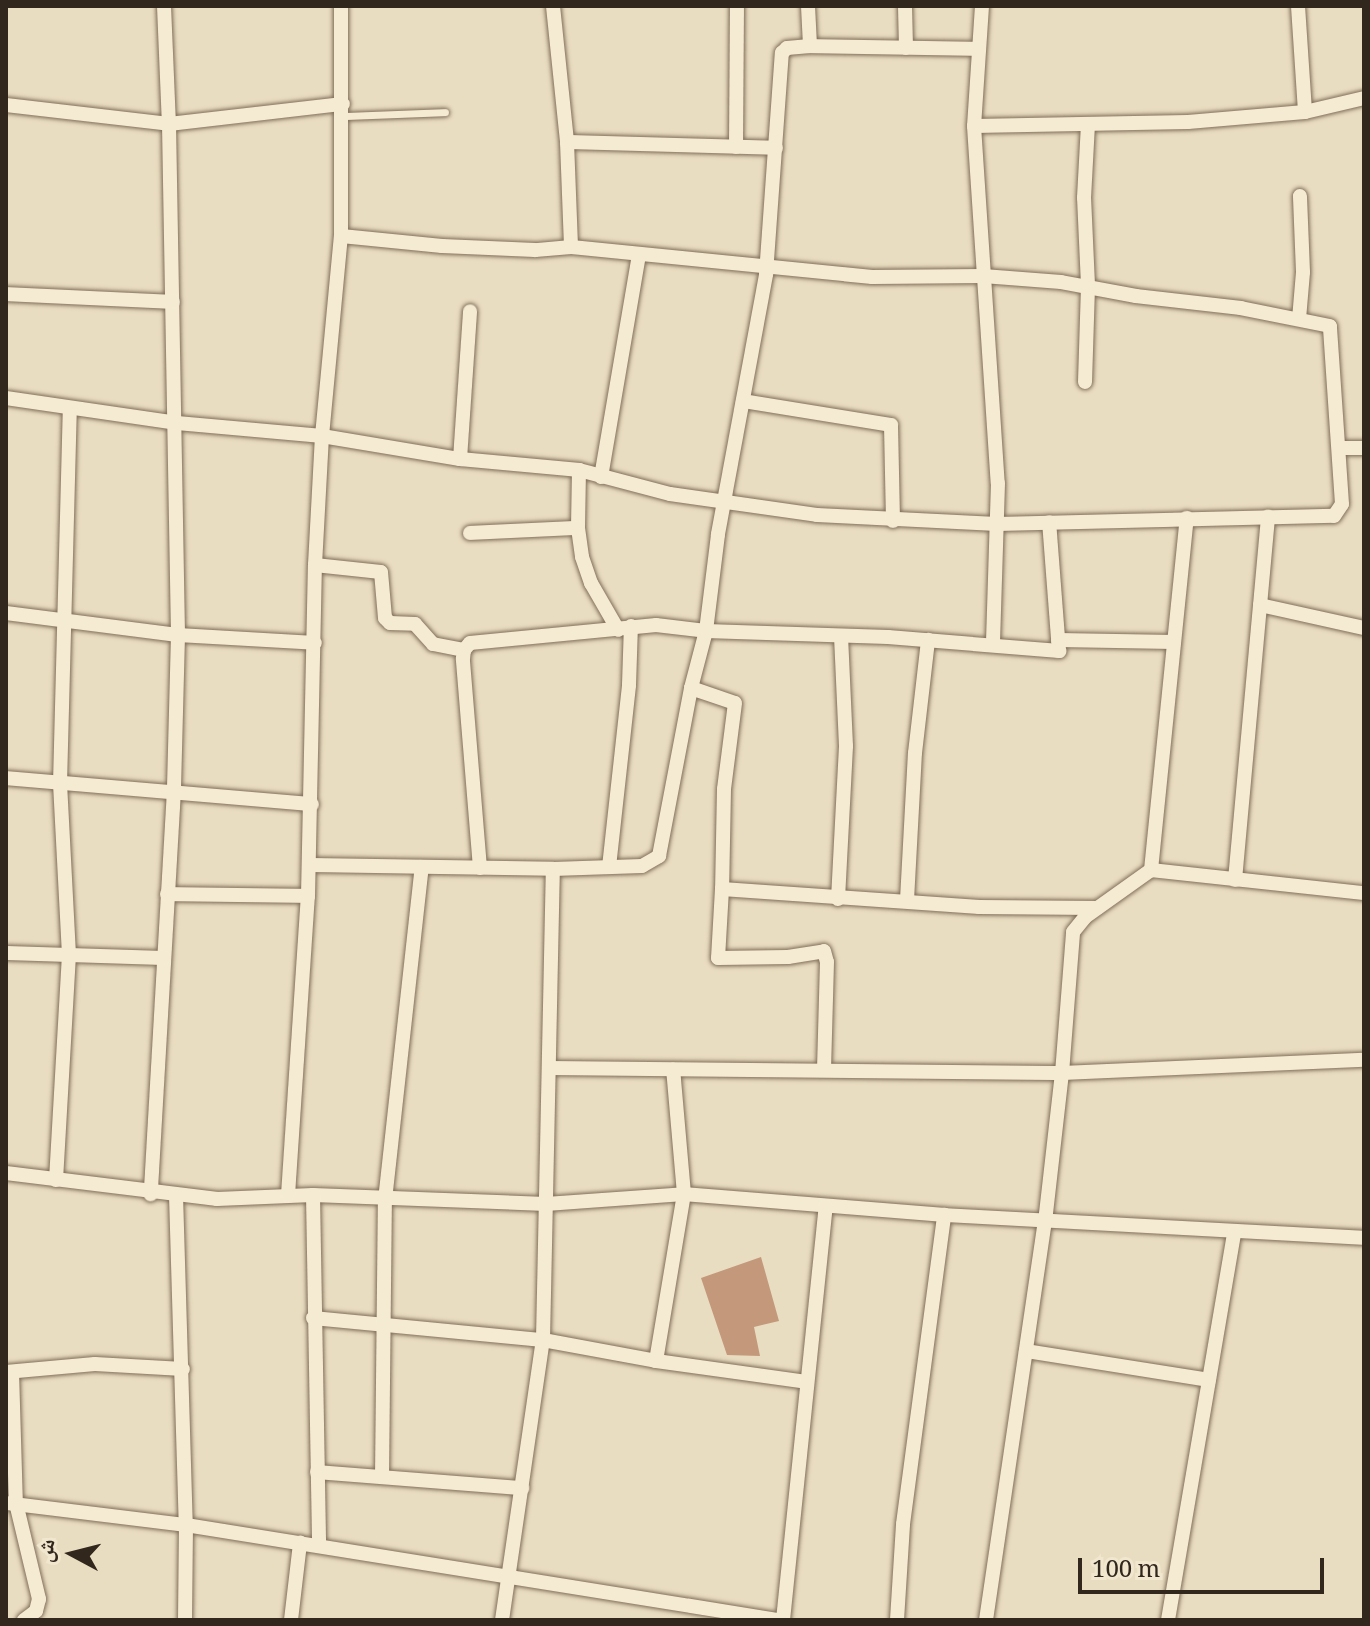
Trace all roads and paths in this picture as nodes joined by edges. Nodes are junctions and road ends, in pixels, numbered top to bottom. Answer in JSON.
{"nodes":[{"id":1,"x":164,"y":6,"type":"edge"},
{"id":2,"x":341,"y":6,"type":"edge"},
{"id":3,"x":553,"y":6,"type":"edge"},
{"id":4,"x":737,"y":6,"type":"edge"},
{"id":5,"x":808,"y":6,"type":"edge"},
{"id":6,"x":905,"y":6,"type":"edge"},
{"id":7,"x":982,"y":6,"type":"edge"},
{"id":8,"x":1298,"y":6,"type":"edge"},
{"id":9,"x":810,"y":46,"type":"junction"},
{"id":10,"x":906,"y":48,"type":"junction"},
{"id":11,"x":979,"y":49,"type":"junction"},
{"id":12,"x":1364,"y":98,"type":"edge"},
{"id":13,"x":6,"y":105,"type":"edge"},
{"id":14,"x":343,"y":110,"type":"junction"},
{"id":15,"x":445,"y":112,"type":"dead end"},
{"id":16,"x":1305,"y":112,"type":"junction"},
{"id":17,"x":169,"y":124,"type":"junction"},
{"id":18,"x":1088,"y":124,"type":"junction"},
{"id":19,"x":974,"y":126,"type":"junction"},
{"id":20,"x":567,"y":142,"type":"junction"},
{"id":21,"x":736,"y":147,"type":"junction"},
{"id":22,"x":776,"y":148,"type":"junction"},
{"id":23,"x":1300,"y":196,"type":"dead end"},
{"id":24,"x":341,"y":236,"type":"junction"},
{"id":25,"x":571,"y":247,"type":"junction"},
{"id":26,"x":639,"y":254,"type":"junction"},
{"id":27,"x":766,"y":266,"type":"junction"},
{"id":28,"x":983,"y":276,"type":"junction"},
{"id":29,"x":1088,"y":285,"type":"junction"},
{"id":30,"x":6,"y":294,"type":"edge"},
{"id":31,"x":173,"y":302,"type":"junction"},
{"id":32,"x":470,"y":311,"type":"dead end"},
{"id":33,"x":1299,"y":319,"type":"junction"},
{"id":34,"x":1085,"y":382,"type":"dead end"},
{"id":35,"x":6,"y":398,"type":"edge"},
{"id":36,"x":743,"y":401,"type":"junction"},
{"id":37,"x":70,"y":409,"type":"junction"},
{"id":38,"x":177,"y":423,"type":"junction"},
{"id":39,"x":322,"y":436,"type":"junction"},
{"id":40,"x":1339,"y":448,"type":"junction"},
{"id":41,"x":1364,"y":448,"type":"edge"},
{"id":42,"x":460,"y":459,"type":"junction"},
{"id":43,"x":579,"y":470,"type":"junction"},
{"id":44,"x":601,"y":477,"type":"junction"},
{"id":45,"x":725,"y":502,"type":"junction"},
{"id":46,"x":1268,"y":516,"type":"junction"},
{"id":47,"x":1187,"y":518,"type":"junction"},
{"id":48,"x":893,"y":521,"type":"junction"},
{"id":49,"x":1049,"y":522,"type":"junction"},
{"id":50,"x":997,"y":524,"type":"junction"},
{"id":51,"x":578,"y":528,"type":"junction"},
{"id":52,"x":470,"y":533,"type":"dead end"},
{"id":53,"x":315,"y":565,"type":"junction"},
{"id":54,"x":1260,"y":605,"type":"junction"},
{"id":55,"x":6,"y":613,"type":"edge"},
{"id":56,"x":66,"y":621,"type":"junction"},
{"id":57,"x":624,"y":628,"type":"junction"},
{"id":58,"x":1364,"y":628,"type":"edge"},
{"id":59,"x":706,"y":631,"type":"junction"},
{"id":60,"x":178,"y":635,"type":"junction"},
{"id":61,"x":841,"y":636,"type":"junction"},
{"id":62,"x":928,"y":640,"type":"junction"},
{"id":63,"x":1058,"y":640,"type":"junction"},
{"id":64,"x":1174,"y":642,"type":"junction"},
{"id":65,"x":315,"y":643,"type":"junction"},
{"id":66,"x":993,"y":645,"type":"junction"},
{"id":67,"x":464,"y":650,"type":"junction"},
{"id":68,"x":691,"y":688,"type":"junction"},
{"id":69,"x":6,"y":778,"type":"edge"},
{"id":70,"x":60,"y":784,"type":"junction"},
{"id":71,"x":174,"y":790,"type":"junction"},
{"id":72,"x":312,"y":804,"type":"junction"},
{"id":73,"x":311,"y":865,"type":"junction"},
{"id":74,"x":422,"y":867,"type":"junction"},
{"id":75,"x":609,"y":867,"type":"junction"},
{"id":76,"x":480,"y":868,"type":"junction"},
{"id":77,"x":553,"y":869,"type":"junction"},
{"id":78,"x":1151,"y":870,"type":"junction"},
{"id":79,"x":1235,"y":880,"type":"junction"},
{"id":80,"x":722,"y":889,"type":"junction"},
{"id":81,"x":1364,"y":893,"type":"edge"},
{"id":82,"x":167,"y":894,"type":"junction"},
{"id":83,"x":308,"y":896,"type":"junction"},
{"id":84,"x":838,"y":899,"type":"junction"},
{"id":85,"x":907,"y":900,"type":"junction"},
{"id":86,"x":1097,"y":908,"type":"junction"},
{"id":87,"x":6,"y":953,"type":"edge"},
{"id":88,"x":69,"y":955,"type":"junction"},
{"id":89,"x":164,"y":958,"type":"junction"},
{"id":90,"x":1364,"y":1060,"type":"edge"},
{"id":91,"x":549,"y":1068,"type":"junction"},
{"id":92,"x":673,"y":1069,"type":"junction"},
{"id":93,"x":824,"y":1070,"type":"junction"},
{"id":94,"x":1062,"y":1073,"type":"junction"},
{"id":95,"x":6,"y":1173,"type":"edge"},
{"id":96,"x":56,"y":1180,"type":"junction"},
{"id":97,"x":151,"y":1194,"type":"junction"},
{"id":98,"x":684,"y":1194,"type":"junction"},
{"id":99,"x":176,"y":1195,"type":"junction"},
{"id":100,"x":288,"y":1195,"type":"junction"},
{"id":101,"x":313,"y":1195,"type":"junction"},
{"id":102,"x":385,"y":1200,"type":"junction"},
{"id":103,"x":546,"y":1204,"type":"junction"},
{"id":104,"x":826,"y":1206,"type":"junction"},
{"id":105,"x":944,"y":1215,"type":"junction"},
{"id":106,"x":1045,"y":1222,"type":"junction"},
{"id":107,"x":1234,"y":1233,"type":"junction"},
{"id":108,"x":1364,"y":1238,"type":"edge"},
{"id":109,"x":313,"y":1318,"type":"junction"},
{"id":110,"x":382,"y":1325,"type":"junction"},
{"id":111,"x":543,"y":1340,"type":"junction"},
{"id":112,"x":1026,"y":1351,"type":"junction"},
{"id":113,"x":656,"y":1361,"type":"junction"},
{"id":114,"x":183,"y":1369,"type":"junction"},
{"id":115,"x":9,"y":1372,"type":"edge"},
{"id":116,"x":1209,"y":1380,"type":"junction"},
{"id":117,"x":807,"y":1382,"type":"junction"},
{"id":118,"x":317,"y":1472,"type":"junction"},
{"id":119,"x":382,"y":1477,"type":"junction"},
{"id":120,"x":522,"y":1488,"type":"junction"},
{"id":121,"x":11,"y":1503,"type":"edge"},
{"id":122,"x":186,"y":1525,"type":"junction"},
{"id":123,"x":300,"y":1543,"type":"junction"},
{"id":124,"x":319,"y":1546,"type":"junction"},
{"id":125,"x":509,"y":1577,"type":"junction"},
{"id":126,"x":688,"y":1613,"type":"edge"},
{"id":127,"x":24,"y":1620,"type":"edge"},
{"id":128,"x":185,"y":1620,"type":"edge"},
{"id":129,"x":291,"y":1620,"type":"edge"},
{"id":130,"x":502,"y":1620,"type":"edge"},
{"id":131,"x":780,"y":1620,"type":"edge"},
{"id":132,"x":897,"y":1620,"type":"edge"},
{"id":133,"x":986,"y":1620,"type":"edge"},
{"id":134,"x":1168,"y":1620,"type":"edge"}],
"edges":[{"from":1,"to":17,"type":"street"},
{"from":2,"to":14,"type":"street"},
{"from":3,"to":20,"type":"street"},
{"from":4,"to":21,"type":"street"},
{"from":5,"to":9,"type":"street"},
{"from":6,"to":10,"type":"street"},
{"from":7,"to":11,"type":"street"},
{"from":8,"to":16,"type":"street"},
{"from":9,"to":10,"type":"street"},
{"from":9,"to":22,"type":"street"},
{"from":10,"to":11,"type":"street"},
{"from":11,"to":19,"type":"street"},
{"from":12,"to":16,"type":"street"},
{"from":13,"to":17,"type":"street"},
{"from":14,"to":15,"type":"lane"},
{"from":14,"to":17,"type":"street"},
{"from":14,"to":24,"type":"street"},
{"from":16,"to":18,"type":"street"},
{"from":17,"to":31,"type":"street"},
{"from":18,"to":19,"type":"street"},
{"from":18,"to":29,"type":"street"},
{"from":19,"to":28,"type":"street"},
{"from":20,"to":21,"type":"street"},
{"from":20,"to":25,"type":"street"},
{"from":21,"to":22,"type":"street"},
{"from":22,"to":27,"type":"street"},
{"from":23,"to":33,"type":"street"},
{"from":24,"to":25,"type":"street"},
{"from":24,"to":39,"type":"street"},
{"from":25,"to":26,"type":"street"},
{"from":26,"to":27,"type":"street"},
{"from":26,"to":44,"type":"street"},
{"from":27,"to":28,"type":"street"},
{"from":27,"to":36,"type":"street"},
{"from":28,"to":29,"type":"street"},
{"from":28,"to":50,"type":"street"},
{"from":29,"to":33,"type":"street"},
{"from":29,"to":34,"type":"street"},
{"from":30,"to":31,"type":"street"},
{"from":31,"to":38,"type":"street"},
{"from":32,"to":42,"type":"street"},
{"from":33,"to":40,"type":"street"},
{"from":35,"to":37,"type":"street"},
{"from":36,"to":45,"type":"street"},
{"from":36,"to":48,"type":"street"},
{"from":37,"to":38,"type":"street"},
{"from":37,"to":56,"type":"street"},
{"from":38,"to":39,"type":"street"},
{"from":38,"to":60,"type":"street"},
{"from":39,"to":42,"type":"street"},
{"from":39,"to":53,"type":"street"},
{"from":40,"to":41,"type":"street"},
{"from":40,"to":46,"type":"street"},
{"from":42,"to":43,"type":"street"},
{"from":43,"to":44,"type":"street"},
{"from":43,"to":51,"type":"street"},
{"from":44,"to":45,"type":"street"},
{"from":45,"to":48,"type":"street"},
{"from":45,"to":59,"type":"street"},
{"from":46,"to":47,"type":"street"},
{"from":46,"to":54,"type":"street"},
{"from":47,"to":49,"type":"street"},
{"from":47,"to":64,"type":"street"},
{"from":48,"to":50,"type":"street"},
{"from":49,"to":50,"type":"street"},
{"from":49,"to":63,"type":"street"},
{"from":50,"to":66,"type":"street"},
{"from":51,"to":52,"type":"street"},
{"from":51,"to":57,"type":"street"},
{"from":53,"to":65,"type":"street"},
{"from":53,"to":67,"type":"street"},
{"from":54,"to":58,"type":"street"},
{"from":54,"to":79,"type":"street"},
{"from":55,"to":56,"type":"street"},
{"from":56,"to":60,"type":"street"},
{"from":56,"to":70,"type":"street"},
{"from":57,"to":59,"type":"street"},
{"from":57,"to":67,"type":"street"},
{"from":57,"to":75,"type":"street"},
{"from":59,"to":61,"type":"street"},
{"from":59,"to":68,"type":"street"},
{"from":60,"to":65,"type":"street"},
{"from":60,"to":71,"type":"street"},
{"from":61,"to":62,"type":"street"},
{"from":61,"to":84,"type":"street"},
{"from":62,"to":66,"type":"street"},
{"from":62,"to":85,"type":"street"},
{"from":63,"to":64,"type":"street"},
{"from":63,"to":66,"type":"street"},
{"from":64,"to":78,"type":"street"},
{"from":65,"to":72,"type":"street"},
{"from":67,"to":76,"type":"street"},
{"from":68,"to":75,"type":"street"},
{"from":68,"to":80,"type":"street"},
{"from":69,"to":70,"type":"street"},
{"from":70,"to":71,"type":"street"},
{"from":70,"to":88,"type":"street"},
{"from":71,"to":72,"type":"street"},
{"from":71,"to":82,"type":"street"},
{"from":72,"to":73,"type":"street"},
{"from":73,"to":74,"type":"street"},
{"from":73,"to":83,"type":"street"},
{"from":74,"to":76,"type":"street"},
{"from":74,"to":102,"type":"street"},
{"from":75,"to":77,"type":"street"},
{"from":76,"to":77,"type":"street"},
{"from":77,"to":91,"type":"street"},
{"from":78,"to":79,"type":"street"},
{"from":78,"to":86,"type":"street"},
{"from":79,"to":81,"type":"street"},
{"from":80,"to":84,"type":"street"},
{"from":80,"to":93,"type":"street"},
{"from":82,"to":83,"type":"street"},
{"from":82,"to":89,"type":"street"},
{"from":83,"to":100,"type":"street"},
{"from":84,"to":85,"type":"street"},
{"from":85,"to":86,"type":"street"},
{"from":86,"to":94,"type":"street"},
{"from":87,"to":88,"type":"street"},
{"from":88,"to":89,"type":"street"},
{"from":88,"to":96,"type":"street"},
{"from":89,"to":97,"type":"street"},
{"from":90,"to":94,"type":"street"},
{"from":91,"to":92,"type":"street"},
{"from":91,"to":103,"type":"street"},
{"from":92,"to":93,"type":"street"},
{"from":92,"to":98,"type":"street"},
{"from":93,"to":94,"type":"street"},
{"from":94,"to":106,"type":"street"},
{"from":95,"to":96,"type":"street"},
{"from":96,"to":97,"type":"street"},
{"from":97,"to":99,"type":"street"},
{"from":98,"to":103,"type":"street"},
{"from":98,"to":104,"type":"street"},
{"from":98,"to":113,"type":"street"},
{"from":99,"to":100,"type":"street"},
{"from":99,"to":114,"type":"street"},
{"from":100,"to":101,"type":"street"},
{"from":101,"to":102,"type":"street"},
{"from":101,"to":109,"type":"street"},
{"from":102,"to":103,"type":"street"},
{"from":102,"to":110,"type":"street"},
{"from":103,"to":111,"type":"street"},
{"from":104,"to":105,"type":"street"},
{"from":104,"to":117,"type":"street"},
{"from":105,"to":106,"type":"street"},
{"from":105,"to":132,"type":"street"},
{"from":106,"to":107,"type":"street"},
{"from":106,"to":112,"type":"street"},
{"from":107,"to":108,"type":"street"},
{"from":107,"to":116,"type":"street"},
{"from":109,"to":110,"type":"street"},
{"from":109,"to":118,"type":"street"},
{"from":110,"to":111,"type":"street"},
{"from":110,"to":119,"type":"street"},
{"from":111,"to":113,"type":"street"},
{"from":111,"to":120,"type":"street"},
{"from":112,"to":116,"type":"street"},
{"from":112,"to":133,"type":"street"},
{"from":113,"to":117,"type":"street"},
{"from":114,"to":115,"type":"street"},
{"from":114,"to":122,"type":"street"},
{"from":115,"to":121,"type":"street"},
{"from":116,"to":134,"type":"street"},
{"from":117,"to":131,"type":"street"},
{"from":118,"to":119,"type":"street"},
{"from":118,"to":124,"type":"street"},
{"from":119,"to":120,"type":"street"},
{"from":120,"to":125,"type":"street"},
{"from":121,"to":122,"type":"street"},
{"from":121,"to":127,"type":"street"},
{"from":122,"to":123,"type":"street"},
{"from":122,"to":128,"type":"street"},
{"from":123,"to":124,"type":"street"},
{"from":123,"to":129,"type":"street"},
{"from":124,"to":125,"type":"street"},
{"from":125,"to":126,"type":"street"},
{"from":125,"to":130,"type":"street"},
{"from":126,"to":131,"type":"street"}]}
